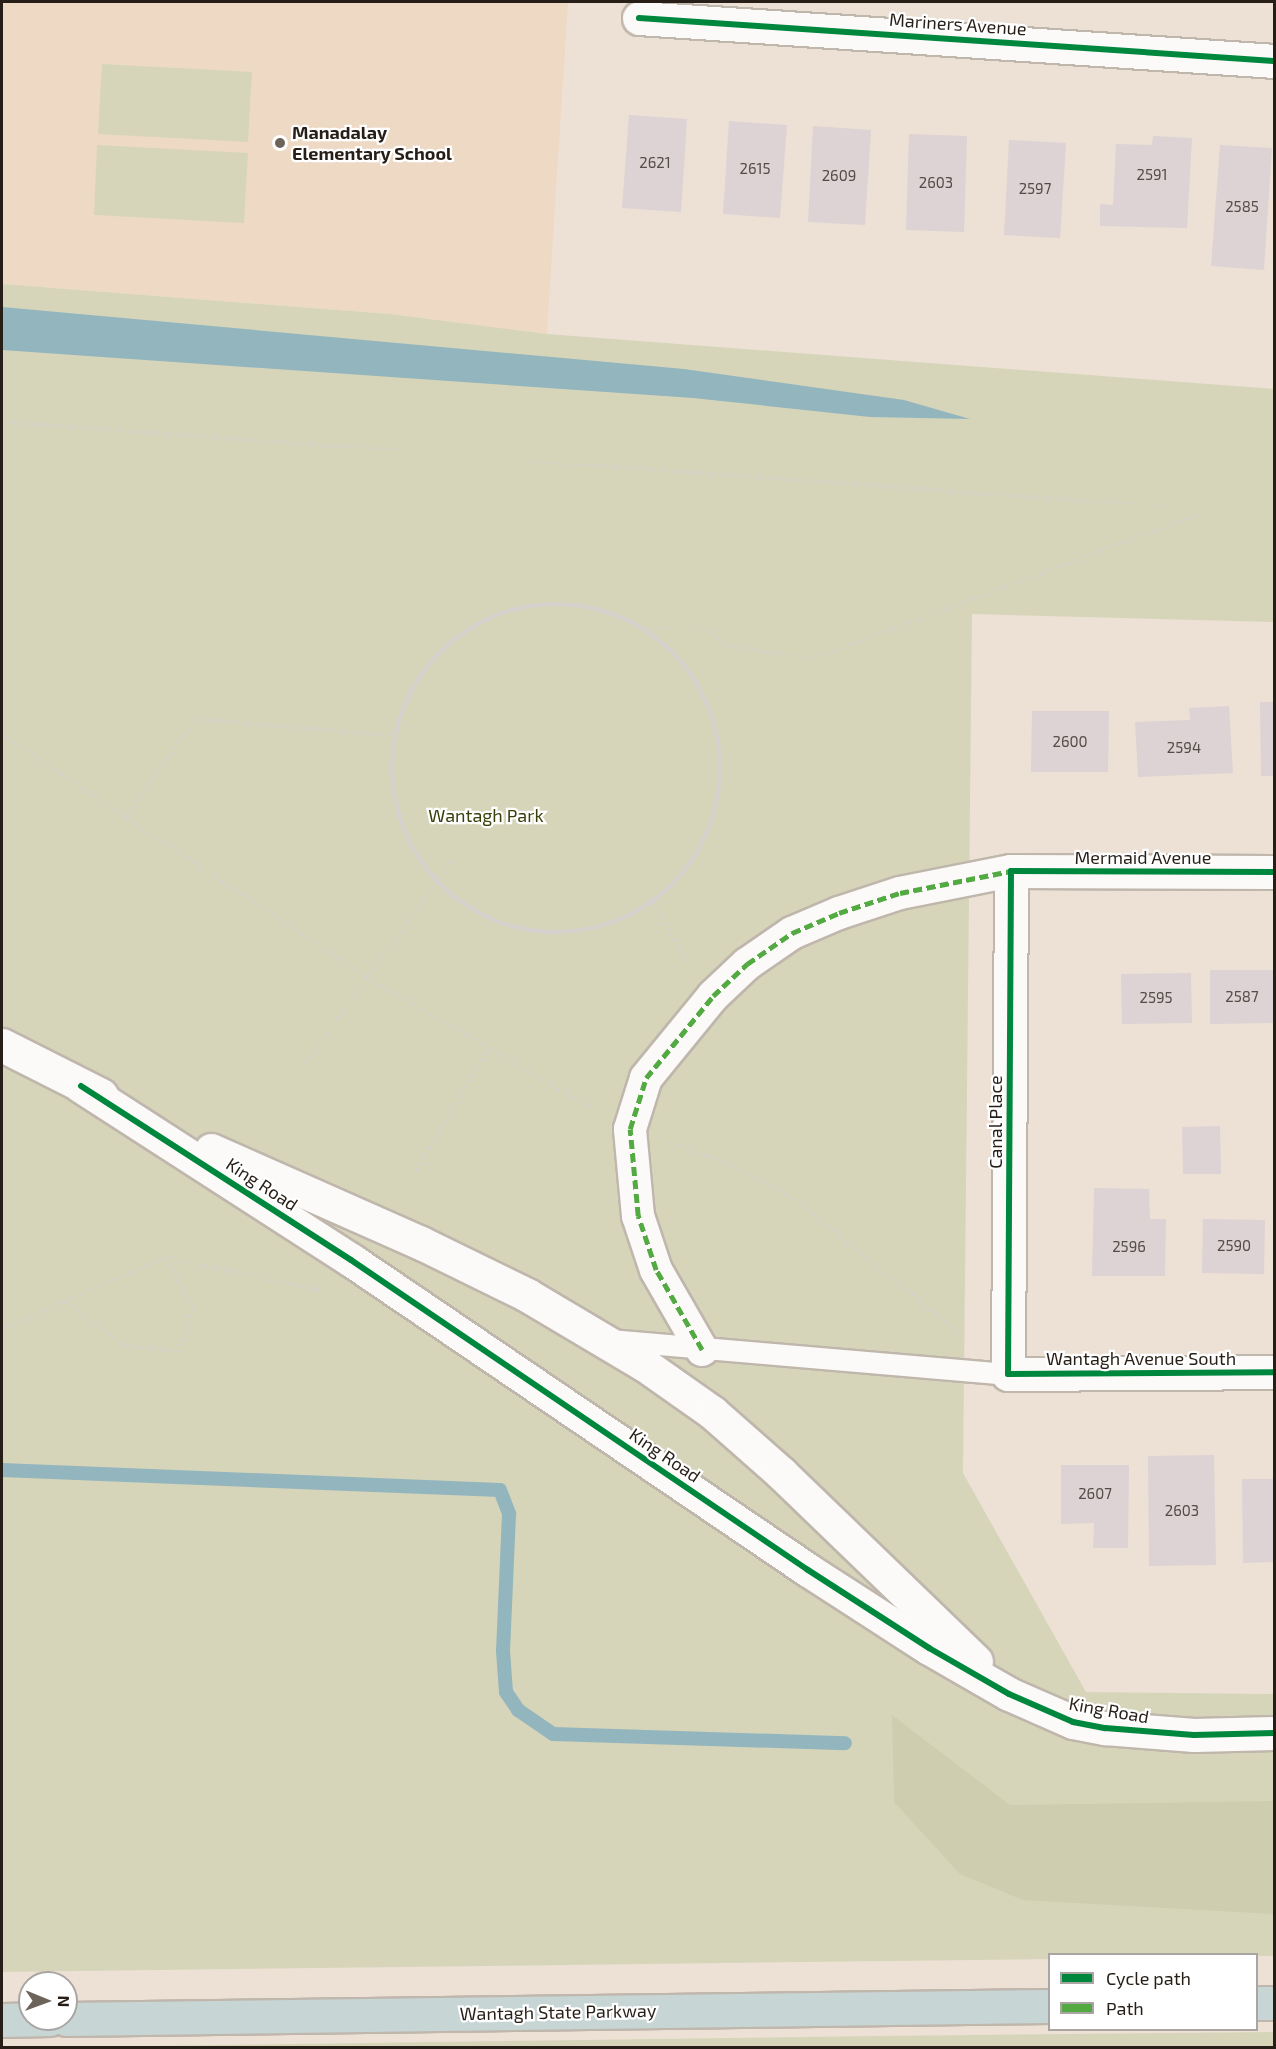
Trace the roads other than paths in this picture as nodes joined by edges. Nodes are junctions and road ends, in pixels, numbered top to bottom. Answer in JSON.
{"nodes":[{"id":1,"x":639,"y":18,"type":"dead end"},
{"id":2,"x":1275,"y":61,"type":"edge"},
{"id":3,"x":1011,"y":871,"type":"junction"},
{"id":4,"x":1275,"y":872,"type":"edge"},
{"id":5,"x":2,"y":1045,"type":"edge"},
{"id":6,"x":81,"y":1086,"type":"junction"},
{"id":7,"x":599,"y":1338,"type":"junction"},
{"id":8,"x":702,"y":1350,"type":"junction"},
{"id":9,"x":1275,"y":1372,"type":"edge"},
{"id":10,"x":1008,"y":1374,"type":"junction"},
{"id":11,"x":1010,"y":1694,"type":"junction"},
{"id":12,"x":1275,"y":1733,"type":"edge"},
{"id":13,"x":1258,"y":2003,"type":"edge"},
{"id":14,"x":1275,"y":2003,"type":"edge"},
{"id":15,"x":1048,"y":2006,"type":"edge"},
{"id":16,"x":78,"y":2019,"type":"edge"},
{"id":17,"x":2,"y":2020,"type":"edge"},
{"id":18,"x":18,"y":2020,"type":"edge"}],
"edges":[{"from":1,"to":2,"type":"street","name":"Mariners Avenue"},
{"from":3,"to":4,"type":"street","name":"Mermaid Avenue"},
{"from":3,"to":8,"type":"street"},
{"from":3,"to":10,"type":"street","name":"Canal Place"},
{"from":5,"to":6,"type":"street","name":"King Road"},
{"from":6,"to":7,"type":"street","name":"King Road"},
{"from":6,"to":11,"type":"street","name":"King Road"},
{"from":7,"to":8,"type":"lane"},
{"from":7,"to":11,"type":"street","name":"King Road"},
{"from":8,"to":10,"type":"lane"},
{"from":9,"to":10,"type":"street","name":"Wantagh Avenue South"},
{"from":11,"to":12,"type":"street","name":"King Road"},
{"from":13,"to":14,"type":"highway"},
{"from":15,"to":16,"type":"highway","name":"Wantagh State Parkway"},
{"from":17,"to":18,"type":"highway"}]}
